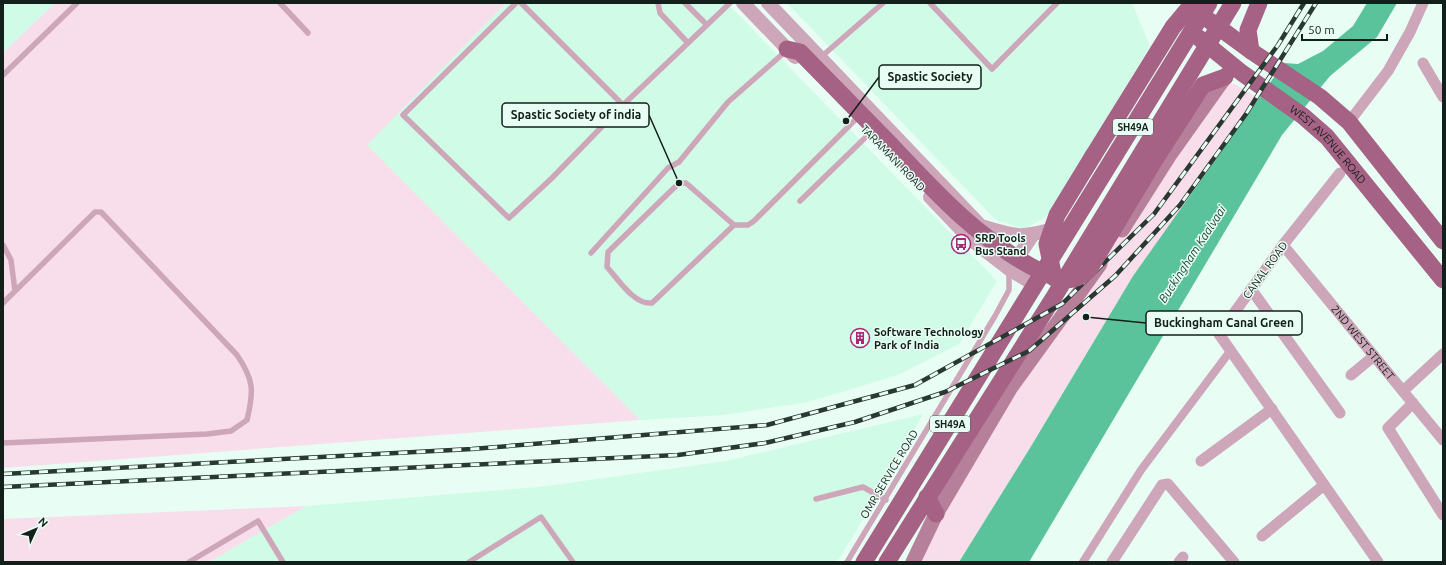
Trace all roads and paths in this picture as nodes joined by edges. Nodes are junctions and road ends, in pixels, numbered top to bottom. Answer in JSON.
{"nodes":[{"id":1,"x":77,"y":3,"type":"edge"},
{"id":2,"x":280,"y":3,"type":"edge"},
{"id":3,"x":516,"y":3,"type":"edge"},
{"id":4,"x":521,"y":3,"type":"edge"},
{"id":5,"x":658,"y":3,"type":"edge"},
{"id":6,"x":685,"y":3,"type":"edge"},
{"id":7,"x":730,"y":3,"type":"edge"},
{"id":8,"x":743,"y":3,"type":"edge"},
{"id":9,"x":768,"y":3,"type":"edge"},
{"id":10,"x":883,"y":3,"type":"edge"},
{"id":11,"x":930,"y":3,"type":"edge"},
{"id":12,"x":1057,"y":3,"type":"edge"},
{"id":13,"x":1233,"y":3,"type":"edge"},
{"id":14,"x":1259,"y":3,"type":"edge"},
{"id":15,"x":1423,"y":3,"type":"edge"},
{"id":16,"x":1202,"y":7,"type":"edge"},
{"id":17,"x":707,"y":25,"type":"junction"},
{"id":18,"x":1218,"y":27,"type":"junction"},
{"id":19,"x":1191,"y":32,"type":"junction"},
{"id":20,"x":308,"y":33,"type":"dead end"},
{"id":21,"x":688,"y":43,"type":"junction"},
{"id":22,"x":1207,"y":44,"type":"junction"},
{"id":23,"x":787,"y":49,"type":"junction"},
{"id":24,"x":1251,"y":51,"type":"junction"},
{"id":25,"x":820,"y":58,"type":"junction"},
{"id":26,"x":1198,"y":60,"type":"junction"},
{"id":27,"x":1423,"y":63,"type":"dead end"},
{"id":28,"x":1230,"y":71,"type":"junction"},
{"id":29,"x":3,"y":75,"type":"edge"},
{"id":30,"x":1204,"y":85,"type":"junction"},
{"id":31,"x":1443,"y":97,"type":"edge"},
{"id":32,"x":623,"y":105,"type":"junction"},
{"id":33,"x":855,"y":120,"type":"junction"},
{"id":34,"x":1349,"y":122,"type":"junction"},
{"id":35,"x":869,"y":134,"type":"junction"},
{"id":36,"x":1340,"y":173,"type":"dead end"},
{"id":37,"x":800,"y":201,"type":"dead end"},
{"id":38,"x":1075,"y":222,"type":"junction"},
{"id":39,"x":734,"y":225,"type":"junction"},
{"id":40,"x":1032,"y":236,"type":"junction"},
{"id":41,"x":1443,"y":241,"type":"edge"},
{"id":42,"x":3,"y":245,"type":"edge"},
{"id":43,"x":1283,"y":245,"type":"junction"},
{"id":44,"x":591,"y":253,"type":"dead end"},
{"id":45,"x":1009,"y":269,"type":"junction"},
{"id":46,"x":1054,"y":278,"type":"junction"},
{"id":47,"x":1443,"y":280,"type":"edge"},
{"id":48,"x":1035,"y":286,"type":"junction"},
{"id":49,"x":1251,"y":289,"type":"junction"},
{"id":50,"x":15,"y":291,"type":"junction"},
{"id":51,"x":3,"y":303,"type":"edge"},
{"id":52,"x":1231,"y":350,"type":"junction"},
{"id":53,"x":1443,"y":354,"type":"edge"},
{"id":54,"x":1374,"y":356,"type":"junction"},
{"id":55,"x":1351,"y":375,"type":"dead end"},
{"id":56,"x":1403,"y":391,"type":"junction"},
{"id":57,"x":1413,"y":403,"type":"junction"},
{"id":58,"x":1272,"y":409,"type":"junction"},
{"id":59,"x":1340,"y":413,"type":"dead end"},
{"id":60,"x":1443,"y":440,"type":"edge"},
{"id":61,"x":3,"y":443,"type":"edge"},
{"id":62,"x":1201,"y":461,"type":"dead end"},
{"id":63,"x":1324,"y":485,"type":"junction"},
{"id":64,"x":927,"y":497,"type":"junction"},
{"id":65,"x":816,"y":499,"type":"dead end"},
{"id":66,"x":890,"y":507,"type":"junction"},
{"id":67,"x":936,"y":514,"type":"junction"},
{"id":68,"x":1443,"y":515,"type":"edge"},
{"id":69,"x":910,"y":524,"type":"junction"},
{"id":70,"x":1262,"y":536,"type":"dead end"},
{"id":71,"x":873,"y":547,"type":"junction"},
{"id":72,"x":888,"y":559,"type":"edge"},
{"id":73,"x":189,"y":562,"type":"edge"},
{"id":74,"x":283,"y":562,"type":"edge"},
{"id":75,"x":469,"y":562,"type":"edge"},
{"id":76,"x":573,"y":562,"type":"edge"},
{"id":77,"x":847,"y":562,"type":"edge"},
{"id":78,"x":864,"y":562,"type":"edge"},
{"id":79,"x":913,"y":562,"type":"edge"},
{"id":80,"x":1084,"y":562,"type":"edge"},
{"id":81,"x":1112,"y":562,"type":"edge"},
{"id":82,"x":1234,"y":562,"type":"edge"},
{"id":83,"x":1378,"y":562,"type":"edge"}],
"edges":[{"from":1,"to":29,"type":"lane"},
{"from":2,"to":20,"type":"lane"},
{"from":3,"to":32,"type":"lane"},
{"from":4,"to":32,"type":"lane"},
{"from":5,"to":21,"type":"lane"},
{"from":6,"to":17,"type":"lane"},
{"from":7,"to":17,"type":"lane"},
{"from":8,"to":23,"type":"street","name":"TARAMANI ROAD"},
{"from":9,"to":25,"type":"street","name":"TARAMANI ROAD"},
{"from":10,"to":25,"type":"lane"},
{"from":11,"to":12,"type":"lane"},
{"from":13,"to":18,"type":"main road"},
{"from":14,"to":24,"type":"main road"},
{"from":15,"to":34,"type":"street"},
{"from":16,"to":18,"type":"main road"},
{"from":16,"to":19,"type":"main road"},
{"from":16,"to":46,"type":"main road","bridge":true},
{"from":17,"to":21,"type":"lane"},
{"from":18,"to":22,"type":"main road","number":"SH49A"},
{"from":18,"to":24,"type":"main road"},
{"from":19,"to":22,"type":"main road","name":"WEST AVENUE ROAD"},
{"from":19,"to":38,"type":"main road","number":"SH49A"},
{"from":21,"to":32,"type":"lane"},
{"from":22,"to":26,"type":"main road","number":"SH49A"},
{"from":22,"to":28,"type":"main road","name":"WEST AVENUE ROAD"},
{"from":23,"to":33,"type":"street","name":"TARAMANI ROAD"},
{"from":23,"to":44,"type":"lane"},
{"from":23,"to":46,"type":"main road","bridge":true},
{"from":24,"to":34,"type":"main road"},
{"from":25,"to":40,"type":"street","name":"TARAMANI ROAD"},
{"from":26,"to":30,"type":"main road"},
{"from":26,"to":64,"type":"main road","number":"SH49A"},
{"from":27,"to":31,"type":"street"},
{"from":28,"to":30,"type":"main road"},
{"from":28,"to":47,"type":"main road","name":"WEST AVENUE ROAD"},
{"from":28,"to":67,"type":"main road"},
{"from":30,"to":46,"type":"main road","bridge":true},
{"from":33,"to":35,"type":"street","name":"TARAMANI ROAD"},
{"from":33,"to":39,"type":"lane"},
{"from":34,"to":41,"type":"main road"},
{"from":35,"to":37,"type":"lane"},
{"from":35,"to":45,"type":"street","name":"TARAMANI ROAD"},
{"from":36,"to":43,"type":"street","name":"CANAL ROAD"},
{"from":38,"to":40,"type":"street"},
{"from":38,"to":48,"type":"main road"},
{"from":39,"to":39,"type":"lane"},
{"from":40,"to":45,"type":"street"},
{"from":42,"to":50,"type":"lane"},
{"from":43,"to":49,"type":"street","name":"CANAL ROAD"},
{"from":43,"to":54,"type":"street","name":"2ND WEST STREET"},
{"from":45,"to":48,"type":"street","name":"TARAMANI ROAD"},
{"from":45,"to":66,"type":"lane","name":"OMR SERVICE ROAD"},
{"from":48,"to":66,"type":"main road","number":"SH49A"},
{"from":49,"to":52,"type":"street","name":"CANAL ROAD"},
{"from":49,"to":59,"type":"street"},
{"from":50,"to":51,"type":"lane"},
{"from":50,"to":61,"type":"lane"},
{"from":52,"to":58,"type":"street","name":"CANAL ROAD"},
{"from":52,"to":80,"type":"street"},
{"from":53,"to":56,"type":"street"},
{"from":54,"to":55,"type":"street"},
{"from":54,"to":56,"type":"street","name":"2ND WEST STREET"},
{"from":56,"to":57,"type":"street","name":"2ND WEST STREET"},
{"from":57,"to":60,"type":"street","name":"2ND WEST STREET"},
{"from":57,"to":68,"type":"street"},
{"from":58,"to":62,"type":"street"},
{"from":58,"to":63,"type":"street","name":"CANAL ROAD"},
{"from":63,"to":70,"type":"street"},
{"from":63,"to":83,"type":"street","name":"CANAL ROAD"},
{"from":64,"to":67,"type":"main road"},
{"from":64,"to":69,"type":"main road"},
{"from":65,"to":66,"type":"lane"},
{"from":66,"to":69,"type":"main road"},
{"from":66,"to":71,"type":"main road","number":"SH49A"},
{"from":66,"to":77,"type":"lane","name":"OMR SERVICE ROAD"},
{"from":67,"to":79,"type":"main road"},
{"from":69,"to":72,"type":"main road"},
{"from":71,"to":72,"type":"main road"},
{"from":71,"to":78,"type":"main road","number":"SH49A"},
{"from":73,"to":74,"type":"lane"},
{"from":75,"to":76,"type":"lane"},
{"from":81,"to":82,"type":"street"}]}
